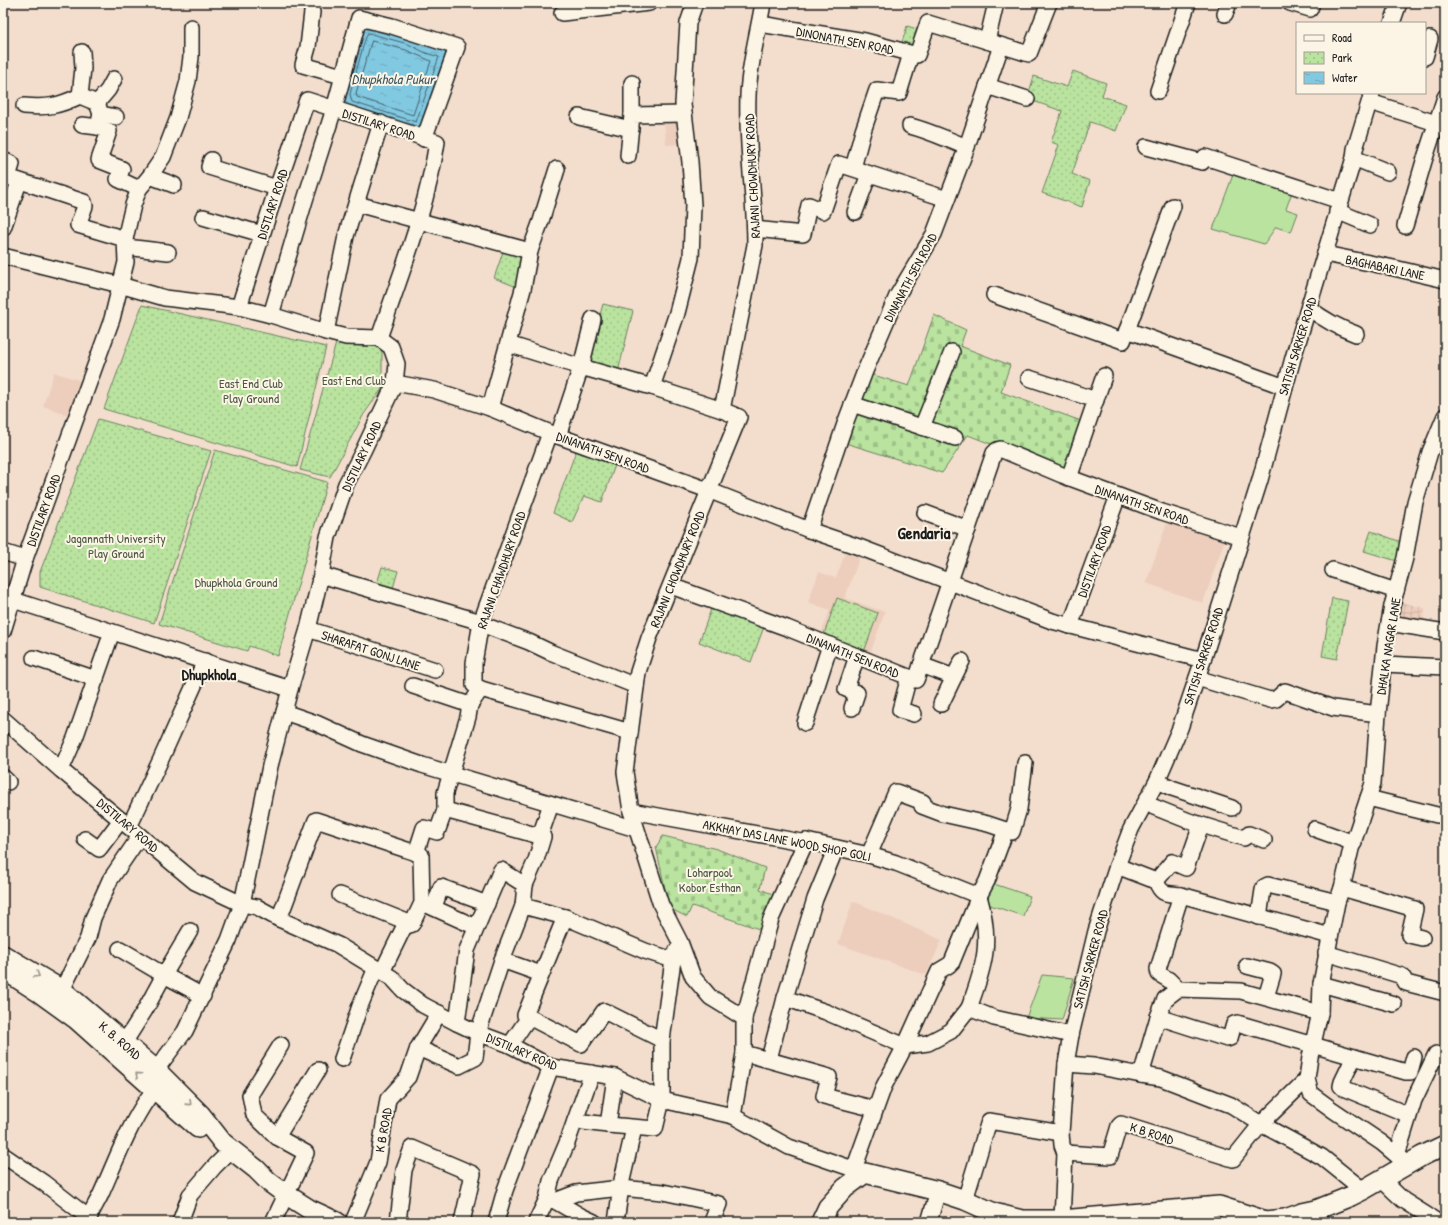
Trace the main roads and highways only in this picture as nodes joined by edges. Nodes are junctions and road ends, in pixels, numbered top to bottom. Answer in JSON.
{"nodes":[{"id":1,"x":3,"y":955,"type":"edge"},
{"id":2,"x":3,"y":969,"type":"edge"},
{"id":3,"x":159,"y":1080,"type":"junction"},
{"id":4,"x":1445,"y":1145,"type":"edge"},
{"id":5,"x":1022,"y":1221,"type":"edge"},
{"id":6,"x":1273,"y":1221,"type":"edge"},
{"id":7,"x":337,"y":1222,"type":"edge"},
{"id":8,"x":821,"y":1222,"type":"edge"}],
"edges":[{"from":1,"to":3,"type":"main road","name":"K. B. ROAD","one_way":true},
{"from":3,"to":2,"type":"main road","name":"K. B. ROAD","one_way":true},
{"from":3,"to":7,"type":"main road","name":"K. B. ROAD"},
{"from":4,"to":6,"type":"main road"},
{"from":5,"to":6,"type":"main road"},
{"from":5,"to":8,"type":"main road"}]}
